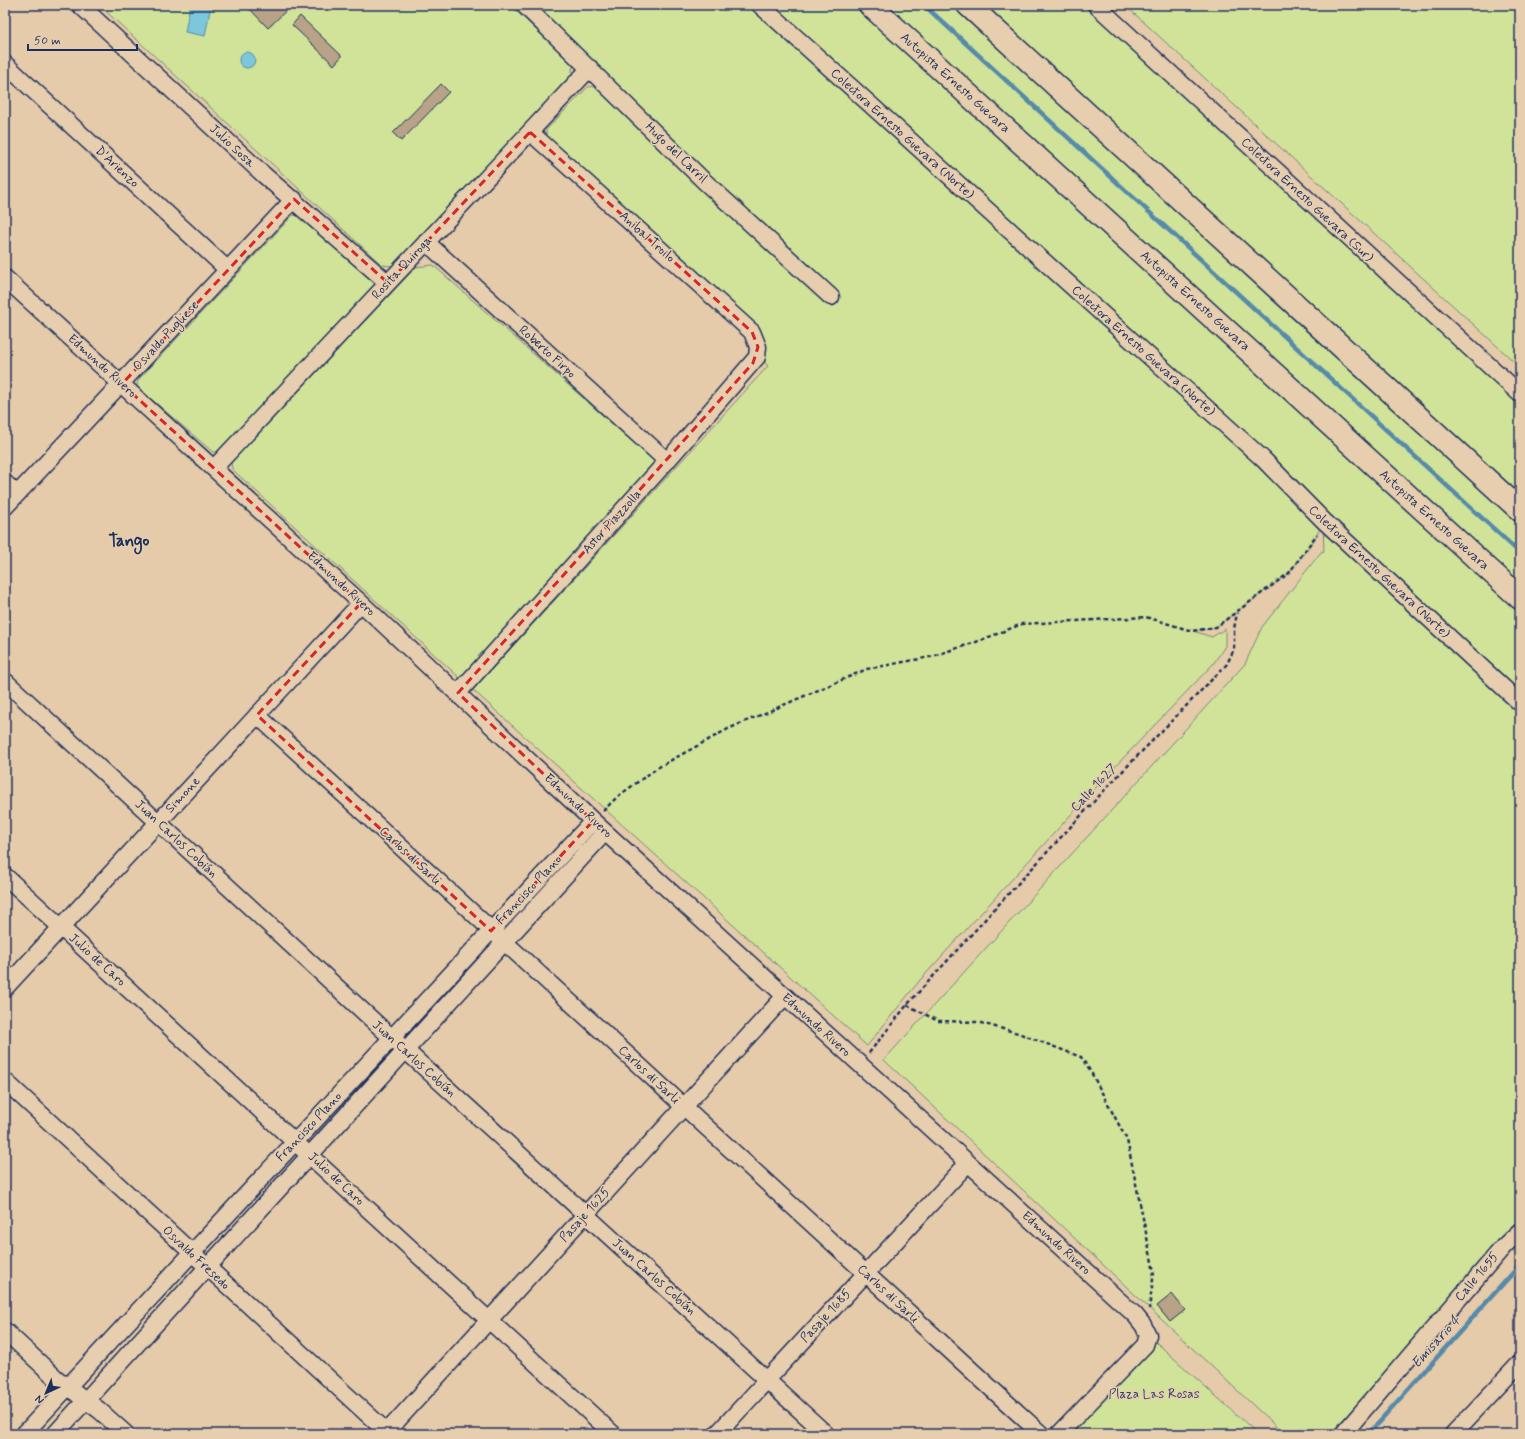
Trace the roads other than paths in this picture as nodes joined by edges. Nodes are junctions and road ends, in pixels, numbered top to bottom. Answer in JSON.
{"nodes":[{"id":1,"x":80,"y":5,"type":"edge"},
{"id":2,"x":524,"y":5,"type":"edge"},
{"id":3,"x":760,"y":5,"type":"edge"},
{"id":4,"x":870,"y":5,"type":"edge"},
{"id":5,"x":968,"y":5,"type":"edge"},
{"id":6,"x":1096,"y":5,"type":"edge"},
{"id":7,"x":5,"y":64,"type":"edge"},
{"id":8,"x":590,"y":68,"type":"junction"},
{"id":9,"x":530,"y":132,"type":"junction"},
{"id":10,"x":294,"y":199,"type":"junction"},
{"id":11,"x":426,"y":242,"type":"junction"},
{"id":12,"x":228,"y":270,"type":"junction"},
{"id":13,"x":5,"y":278,"type":"edge"},
{"id":14,"x":388,"y":283,"type":"junction"},
{"id":15,"x":831,"y":297,"type":"dead end"},
{"id":16,"x":758,"y":347,"type":"joint"},
{"id":17,"x":122,"y":384,"type":"junction"},
{"id":18,"x":1520,"y":394,"type":"edge"},
{"id":19,"x":667,"y":461,"type":"junction"},
{"id":20,"x":214,"y":468,"type":"junction"},
{"id":21,"x":5,"y":483,"type":"edge"},
{"id":22,"x":17,"y":494,"type":"junction"},
{"id":23,"x":5,"y":507,"type":"edge"},
{"id":24,"x":1520,"y":510,"type":"edge"},
{"id":25,"x":1520,"y":598,"type":"edge"},
{"id":26,"x":361,"y":603,"type":"junction"},
{"id":27,"x":5,"y":681,"type":"edge"},
{"id":28,"x":458,"y":693,"type":"junction"},
{"id":29,"x":1520,"y":703,"type":"edge"},
{"id":30,"x":257,"y":715,"type":"junction"},
{"id":31,"x":593,"y":821,"type":"junction"},
{"id":32,"x":158,"y":823,"type":"junction"},
{"id":33,"x":605,"y":832,"type":"junction"},
{"id":34,"x":5,"y":876,"type":"edge"},
{"id":35,"x":61,"y":928,"type":"junction"},
{"id":36,"x":491,"y":931,"type":"junction"},
{"id":37,"x":504,"y":942,"type":"junction"},
{"id":38,"x":5,"y":988,"type":"edge"},
{"id":39,"x":785,"y":996,"type":"junction"},
{"id":40,"x":392,"y":1038,"type":"junction"},
{"id":41,"x":405,"y":1051,"type":"junction"},
{"id":42,"x":5,"y":1081,"type":"edge"},
{"id":43,"x":683,"y":1107,"type":"junction"},
{"id":44,"x":295,"y":1142,"type":"junction"},
{"id":45,"x":310,"y":1155,"type":"junction"},
{"id":46,"x":968,"y":1163,"type":"junction"},
{"id":47,"x":585,"y":1215,"type":"junction"},
{"id":48,"x":1520,"y":1231,"type":"edge"},
{"id":49,"x":191,"y":1254,"type":"junction"},
{"id":50,"x":207,"y":1268,"type":"junction"},
{"id":51,"x":865,"y":1273,"type":"junction"},
{"id":52,"x":489,"y":1320,"type":"junction"},
{"id":53,"x":5,"y":1331,"type":"edge"},
{"id":54,"x":1520,"y":1363,"type":"edge"},
{"id":55,"x":766,"y":1380,"type":"junction"},
{"id":56,"x":68,"y":1387,"type":"junction"},
{"id":57,"x":86,"y":1400,"type":"junction"},
{"id":58,"x":387,"y":1433,"type":"edge"},
{"id":59,"x":24,"y":1434,"type":"edge"},
{"id":60,"x":55,"y":1434,"type":"edge"},
{"id":61,"x":126,"y":1434,"type":"edge"},
{"id":62,"x":613,"y":1434,"type":"edge"},
{"id":63,"x":716,"y":1434,"type":"edge"},
{"id":64,"x":826,"y":1434,"type":"edge"},
{"id":65,"x":1040,"y":1434,"type":"edge"},
{"id":66,"x":1059,"y":1434,"type":"edge"},
{"id":67,"x":1343,"y":1434,"type":"edge"},
{"id":68,"x":1453,"y":1434,"type":"edge"}],
"edges":[{"from":1,"to":10,"type":"street","name":"Julio Sosa"},
{"from":2,"to":8,"type":"street","name":"Hugo del Carril"},
{"from":3,"to":29,"type":"street","name":"Colectora Ernesto Guevara (Norte)"},
{"from":4,"to":25,"type":"highway","name":"Autopista Ernesto Guevara"},
{"from":5,"to":24,"type":"highway"},
{"from":6,"to":18,"type":"street","name":"Colectora Ernesto Guevara (Sur)"},
{"from":7,"to":12,"type":"street","name":"D'Arienzo"},
{"from":8,"to":9,"type":"street","name":"Rosita Quiroga"},
{"from":8,"to":15,"type":"street","name":"Hugo del Carril"},
{"from":9,"to":11,"type":"street","name":"Rosita Quiroga"},
{"from":9,"to":16,"type":"street","name":"Anibal Troilo"},
{"from":10,"to":12,"type":"street","name":"Osvaldo Pugliese"},
{"from":10,"to":14,"type":"street","name":"Julio Sosa"},
{"from":11,"to":14,"type":"street","name":"Rosita Quiroga"},
{"from":11,"to":19,"type":"street","name":"Roberto Firpo"},
{"from":12,"to":17,"type":"street","name":"Osvaldo Pugliese"},
{"from":13,"to":17,"type":"street","name":"Edmundo Rivero"},
{"from":14,"to":20,"type":"street","name":"Rosita Quiroga"},
{"from":16,"to":19,"type":"street","name":"Astor Piazzolla"},
{"from":17,"to":20,"type":"street","name":"Edmundo Rivero"},
{"from":17,"to":22,"type":"street","name":"Osvaldo Pugliese"},
{"from":19,"to":28,"type":"street","name":"Astor Piazzolla"},
{"from":20,"to":26,"type":"street","name":"Edmundo Rivero"},
{"from":21,"to":22,"type":"street"},
{"from":22,"to":23,"type":"street","name":"Osvaldo Pugliese"},
{"from":26,"to":28,"type":"street","name":"Edmundo Rivero"},
{"from":26,"to":30,"type":"street","name":"Simone"},
{"from":27,"to":32,"type":"street","name":"Juan Carlos Cobián"},
{"from":28,"to":31,"type":"street","name":"Edmundo Rivero"},
{"from":30,"to":32,"type":"street","name":"Simone"},
{"from":30,"to":36,"type":"street","name":"Carlos di Sarli"},
{"from":31,"to":33,"type":"street","name":"Edmundo Rivero"},
{"from":31,"to":36,"type":"street","name":"Francisco Plano"},
{"from":32,"to":35,"type":"street","name":"Simone"},
{"from":32,"to":40,"type":"street","name":"Juan Carlos Cobián"},
{"from":33,"to":37,"type":"street","name":"Francisco Plano"},
{"from":33,"to":39,"type":"street","name":"Edmundo Rivero"},
{"from":34,"to":35,"type":"street","name":"Julio de Caro"},
{"from":35,"to":38,"type":"street","name":"Simone"},
{"from":35,"to":44,"type":"street","name":"Julio de Caro"},
{"from":36,"to":37,"type":"street","name":"Carlos di Sarli"},
{"from":36,"to":40,"type":"street","name":"Francisco Plano"},
{"from":37,"to":41,"type":"street","name":"Francisco Plano"},
{"from":37,"to":43,"type":"street","name":"Carlos di Sarli"},
{"from":39,"to":43,"type":"street","name":"Pasaje 1625"},
{"from":39,"to":46,"type":"street","name":"Edmundo Rivero"},
{"from":40,"to":41,"type":"street","name":"Juan Carlos Cobián"},
{"from":40,"to":44,"type":"street","name":"Francisco Plano"},
{"from":41,"to":45,"type":"street","name":"Francisco Plano"},
{"from":41,"to":47,"type":"street","name":"Juan Carlos Cobián"},
{"from":42,"to":49,"type":"street","name":"Osvaldo Fresedo"},
{"from":43,"to":47,"type":"street","name":"Pasaje 1625"},
{"from":43,"to":51,"type":"street","name":"Carlos di Sarli"},
{"from":44,"to":45,"type":"street","name":"Julio de Caro"},
{"from":44,"to":49,"type":"street","name":"Francisco Plano"},
{"from":45,"to":50,"type":"street","name":"Francisco Plano"},
{"from":45,"to":52,"type":"street","name":"Julio de Caro"},
{"from":46,"to":51,"type":"street","name":"Pasaje 1685"},
{"from":46,"to":66,"type":"street","name":"Edmundo Rivero"},
{"from":47,"to":52,"type":"street","name":"Pasaje 1625"},
{"from":47,"to":55,"type":"street","name":"Juan Carlos Cobián"},
{"from":48,"to":67,"type":"street","name":"Calle 1655"},
{"from":49,"to":50,"type":"street","name":"Osvaldo Fresedo"},
{"from":49,"to":56,"type":"street","name":"Francisco Plano"},
{"from":50,"to":57,"type":"street","name":"Francisco Plano"},
{"from":50,"to":58,"type":"street","name":"Osvaldo Fresedo"},
{"from":51,"to":55,"type":"street","name":"Pasaje 1685"},
{"from":51,"to":65,"type":"street","name":"Carlos di Sarli"},
{"from":52,"to":58,"type":"street","name":"Pasaje 1625"},
{"from":52,"to":62,"type":"street","name":"Julio de Caro"},
{"from":53,"to":56,"type":"street"},
{"from":54,"to":68,"type":"street"},
{"from":55,"to":63,"type":"street","name":"Pasaje 1685"},
{"from":55,"to":64,"type":"street","name":"Juan Carlos Cobián"},
{"from":56,"to":57,"type":"street"},
{"from":56,"to":59,"type":"street","name":"Francisco Plano"},
{"from":57,"to":60,"type":"street","name":"Francisco Plano"},
{"from":57,"to":61,"type":"street"}]}
